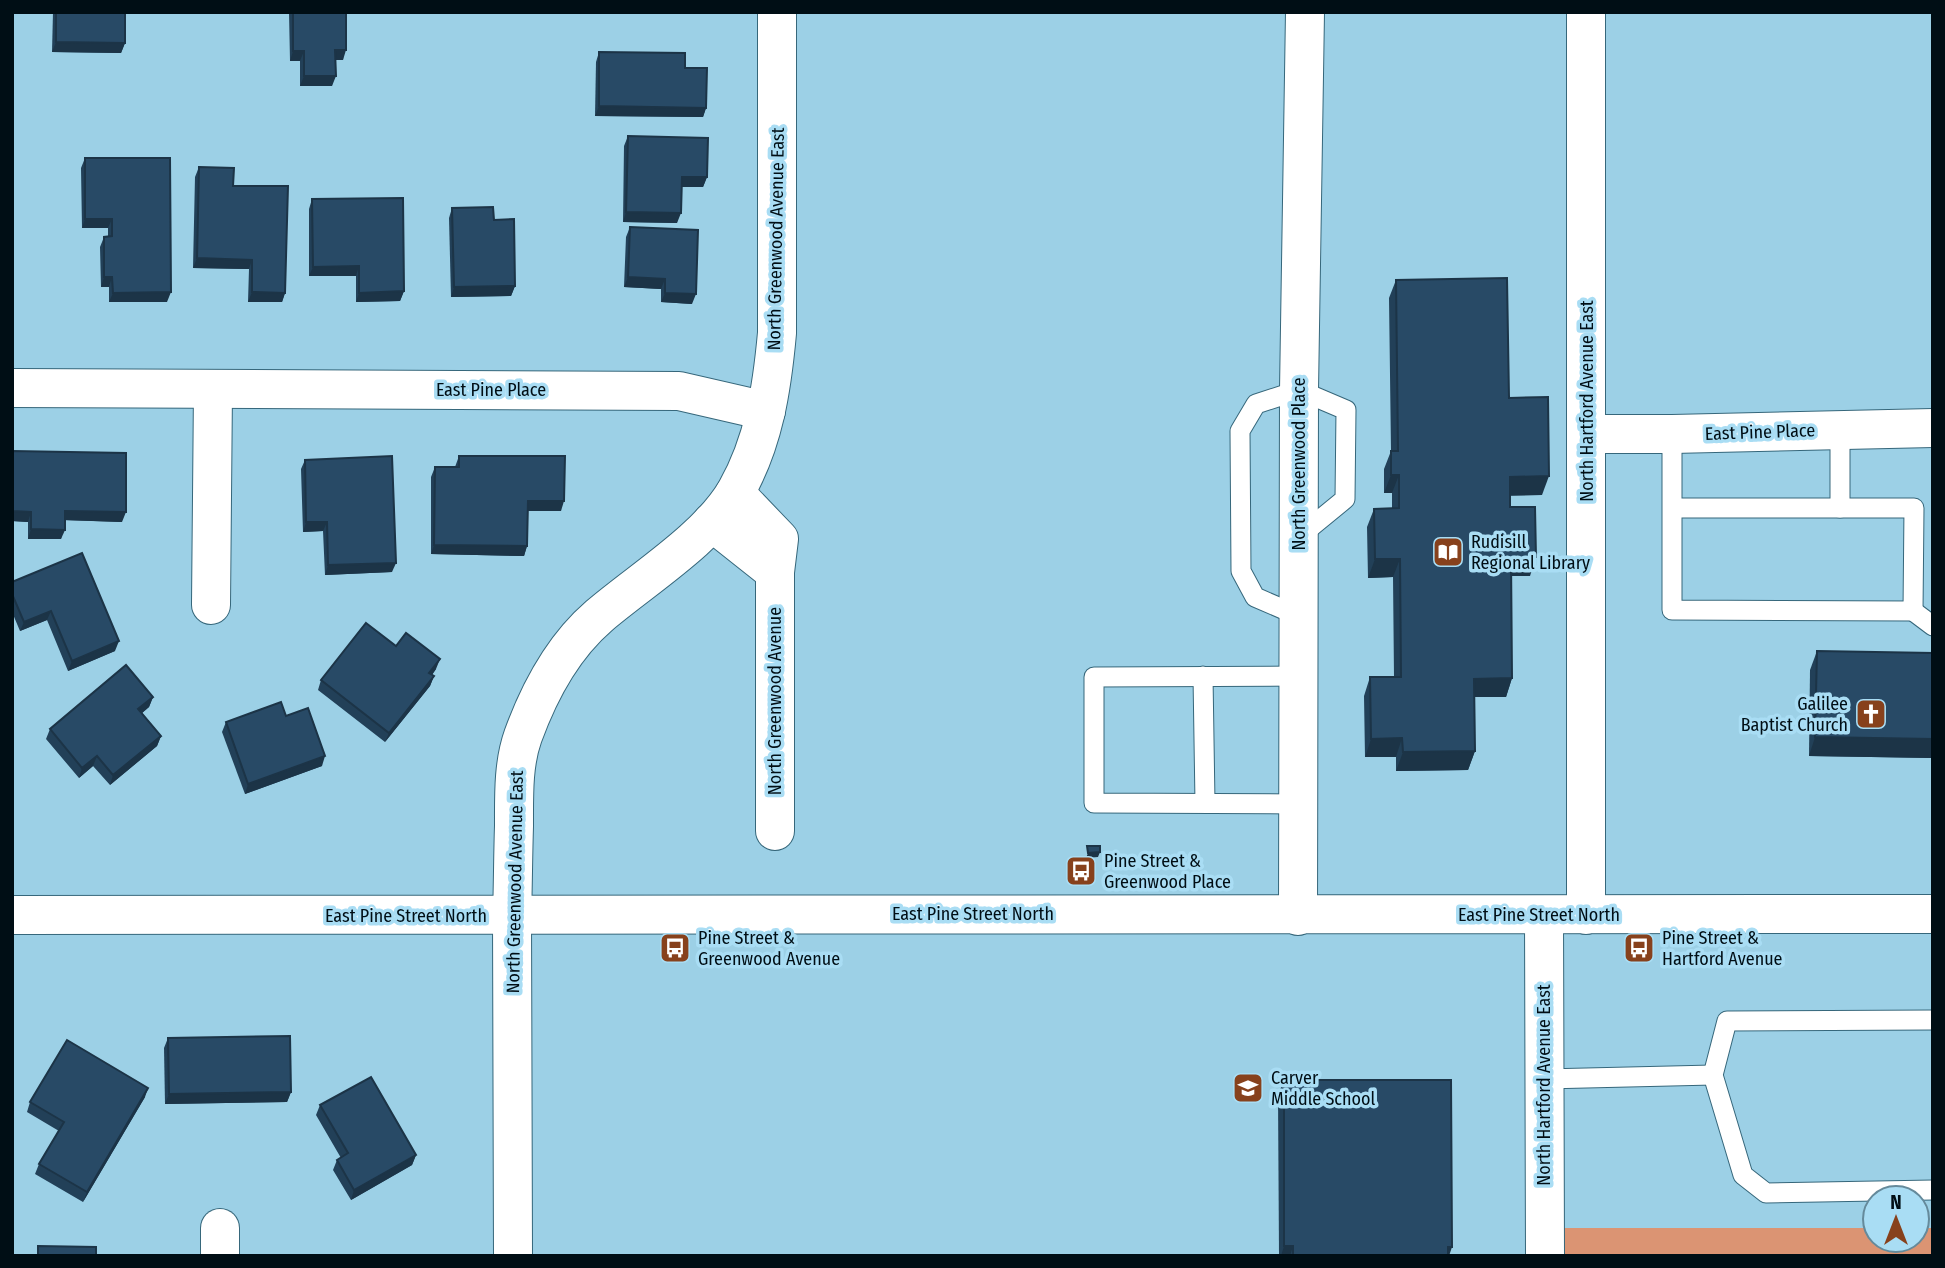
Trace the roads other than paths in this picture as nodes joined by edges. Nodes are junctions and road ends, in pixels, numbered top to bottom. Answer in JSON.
{"nodes":[{"id":1,"x":777,"y":12,"type":"edge"},
{"id":2,"x":1305,"y":12,"type":"edge"},
{"id":3,"x":1586,"y":12,"type":"edge"},
{"id":4,"x":12,"y":388,"type":"edge"},
{"id":5,"x":213,"y":388,"type":"junction"},
{"id":6,"x":1300,"y":390,"type":"junction"},
{"id":7,"x":766,"y":411,"type":"junction"},
{"id":8,"x":1933,"y":428,"type":"edge"},
{"id":9,"x":1840,"y":430,"type":"junction"},
{"id":10,"x":1588,"y":434,"type":"junction"},
{"id":11,"x":1672,"y":434,"type":"junction"},
{"id":12,"x":723,"y":507,"type":"junction"},
{"id":13,"x":1672,"y":508,"type":"junction"},
{"id":14,"x":1840,"y":508,"type":"junction"},
{"id":15,"x":211,"y":605,"type":"dead end"},
{"id":16,"x":1913,"y":611,"type":"junction"},
{"id":17,"x":1298,"y":616,"type":"junction"},
{"id":18,"x":1933,"y":626,"type":"edge"},
{"id":19,"x":1203,"y":677,"type":"junction"},
{"id":20,"x":1298,"y":677,"type":"junction"},
{"id":21,"x":1205,"y":803,"type":"junction"},
{"id":22,"x":1298,"y":804,"type":"junction"},
{"id":23,"x":775,"y":831,"type":"dead end"},
{"id":24,"x":1933,"y":914,"type":"edge"},
{"id":25,"x":12,"y":915,"type":"edge"},
{"id":26,"x":1544,"y":915,"type":"junction"},
{"id":27,"x":1586,"y":915,"type":"junction"},
{"id":28,"x":512,"y":916,"type":"junction"},
{"id":29,"x":1298,"y":916,"type":"junction"},
{"id":30,"x":1933,"y":1020,"type":"edge"},
{"id":31,"x":1713,"y":1075,"type":"junction"},
{"id":32,"x":1544,"y":1079,"type":"junction"},
{"id":33,"x":1933,"y":1190,"type":"edge"},
{"id":34,"x":513,"y":1256,"type":"edge"},
{"id":35,"x":1545,"y":1256,"type":"edge"}],
"edges":[{"from":1,"to":7,"type":"street","name":"North Greenwood Avenue East"},
{"from":2,"to":6,"type":"street","name":"North Greenwood Place"},
{"from":3,"to":10,"type":"street","name":"North Hartford Avenue East"},
{"from":4,"to":5,"type":"street","name":"East Pine Place"},
{"from":5,"to":7,"type":"street","name":"East Pine Place"},
{"from":5,"to":15,"type":"street"},
{"from":6,"to":17,"type":"street","name":"North Greenwood Place"},
{"from":6,"to":17,"type":"lane"},
{"from":7,"to":12,"type":"street","name":"North Greenwood Avenue East"},
{"from":8,"to":9,"type":"street","name":"East Pine Place"},
{"from":9,"to":11,"type":"street","name":"East Pine Place"},
{"from":9,"to":14,"type":"lane"},
{"from":10,"to":11,"type":"street","name":"East Pine Place"},
{"from":10,"to":27,"type":"street","name":"North Hartford Avenue East"},
{"from":11,"to":13,"type":"lane"},
{"from":12,"to":23,"type":"street","name":"North Greenwood Avenue"},
{"from":12,"to":28,"type":"street","name":"North Greenwood Avenue East"},
{"from":13,"to":14,"type":"lane"},
{"from":13,"to":16,"type":"lane"},
{"from":14,"to":16,"type":"lane"},
{"from":16,"to":18,"type":"lane"},
{"from":17,"to":20,"type":"street","name":"North Greenwood Place"},
{"from":19,"to":20,"type":"lane"},
{"from":19,"to":21,"type":"lane"},
{"from":19,"to":21,"type":"lane"},
{"from":20,"to":22,"type":"street","name":"North Greenwood Place"},
{"from":21,"to":22,"type":"lane"},
{"from":22,"to":29,"type":"street","name":"North Greenwood Place"},
{"from":24,"to":27,"type":"street","name":"East Pine Street North"},
{"from":25,"to":28,"type":"street","name":"East Pine Street North"},
{"from":26,"to":27,"type":"street","name":"East Pine Street North"},
{"from":26,"to":29,"type":"street","name":"East Pine Street North"},
{"from":26,"to":32,"type":"street","name":"North Hartford Avenue East"},
{"from":28,"to":29,"type":"street","name":"East Pine Street North"},
{"from":28,"to":34,"type":"street","name":"North Greenwood Avenue East"},
{"from":30,"to":31,"type":"lane"},
{"from":31,"to":32,"type":"lane"},
{"from":31,"to":33,"type":"lane"},
{"from":32,"to":35,"type":"street","name":"North Hartford Avenue East"}]}
